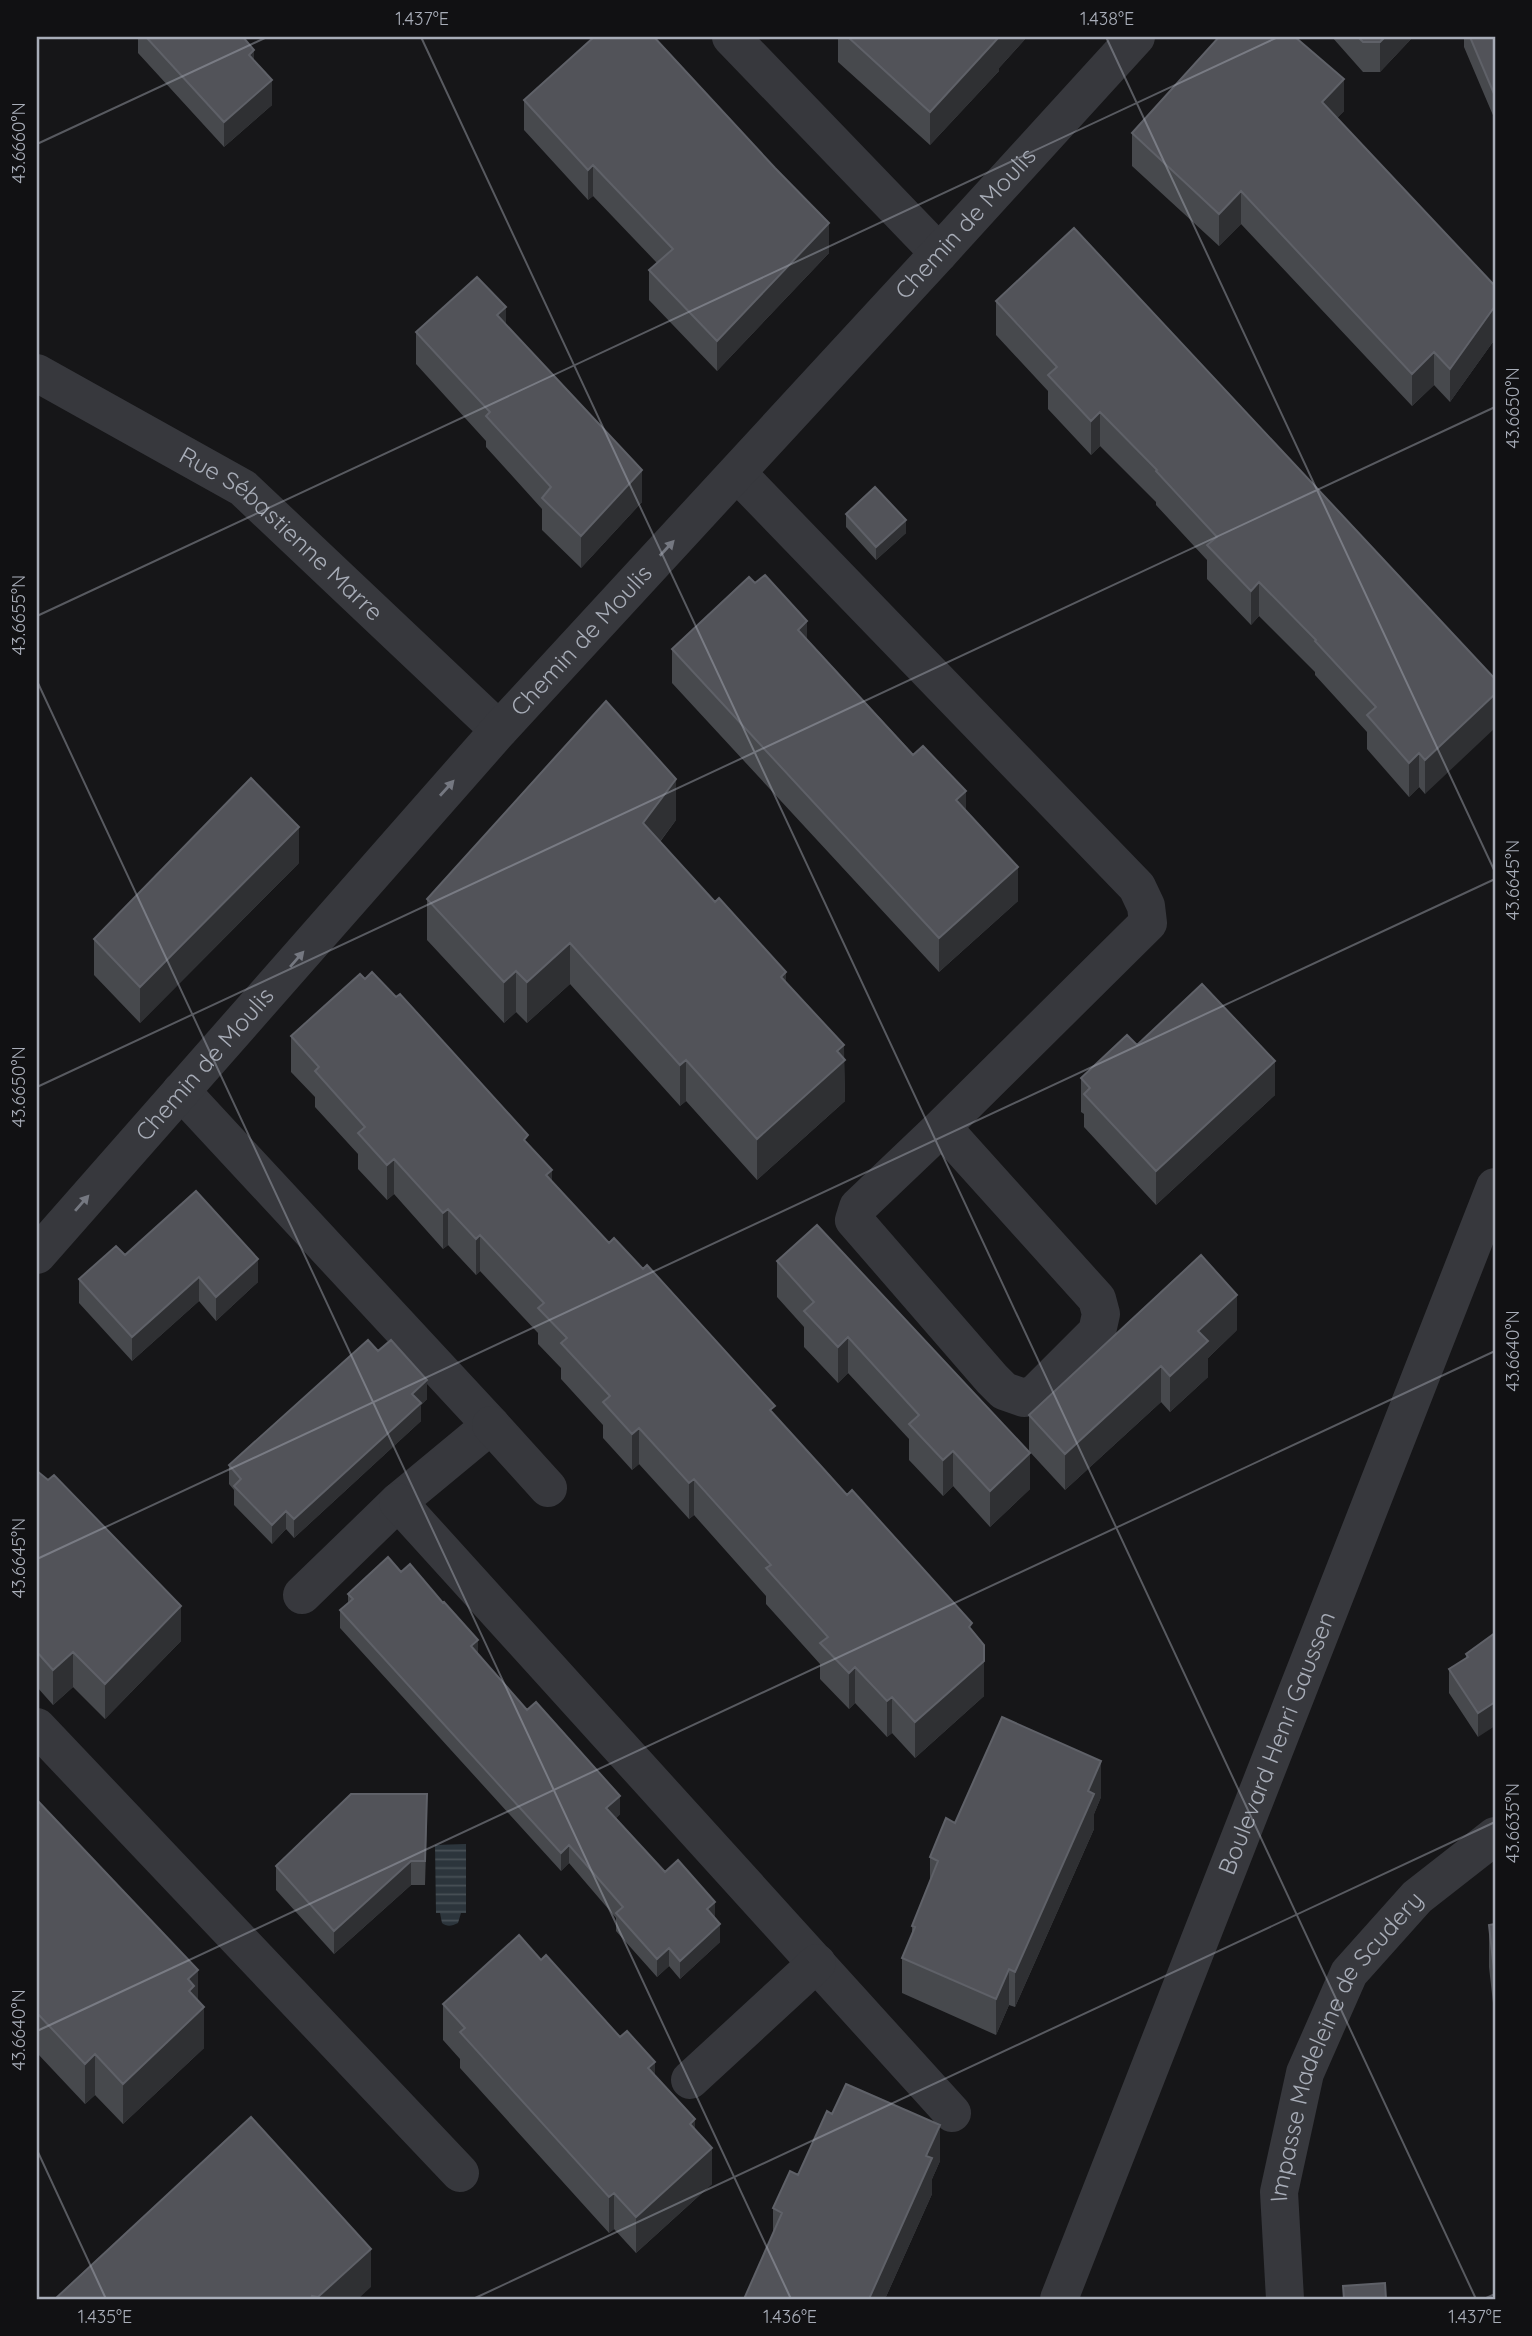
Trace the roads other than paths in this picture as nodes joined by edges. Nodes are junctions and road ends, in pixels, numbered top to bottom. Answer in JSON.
{"nodes":[{"id":1,"x":731,"y":37,"type":"edge"},
{"id":2,"x":1136,"y":37,"type":"edge"},
{"id":3,"x":939,"y":253,"type":"junction"},
{"id":4,"x":37,"y":373,"type":"edge"},
{"id":5,"x":737,"y":473,"type":"junction"},
{"id":6,"x":499,"y":730,"type":"junction"},
{"id":7,"x":181,"y":1091,"type":"junction"},
{"id":8,"x":942,"y":1127,"type":"junction"},
{"id":9,"x":1495,"y":1187,"type":"edge"},
{"id":10,"x":37,"y":1255,"type":"edge"},
{"id":11,"x":491,"y":1425,"type":"junction"},
{"id":12,"x":548,"y":1488,"type":"dead end"},
{"id":13,"x":398,"y":1502,"type":"junction"},
{"id":14,"x":302,"y":1595,"type":"dead end"},
{"id":15,"x":37,"y":1727,"type":"edge"},
{"id":16,"x":1495,"y":1836,"type":"edge"},
{"id":17,"x":817,"y":1963,"type":"junction"},
{"id":18,"x":690,"y":2080,"type":"dead end"},
{"id":19,"x":952,"y":2113,"type":"dead end"},
{"id":20,"x":460,"y":2173,"type":"dead end"},
{"id":21,"x":1059,"y":2299,"type":"edge"},
{"id":22,"x":1285,"y":2299,"type":"edge"}],
"edges":[{"from":1,"to":3,"type":"street"},
{"from":2,"to":3,"type":"street","name":"Chemin de Moulis"},
{"from":3,"to":5,"type":"street","name":"Chemin de Moulis"},
{"from":4,"to":6,"type":"street","name":"Rue Sébastienne Marre"},
{"from":6,"to":5,"type":"street","name":"Chemin de Moulis","one_way":true},
{"from":5,"to":8,"type":"street"},
{"from":7,"to":6,"type":"street","name":"Chemin de Moulis","one_way":true},
{"from":10,"to":7,"type":"street","name":"Chemin de Moulis","one_way":true},
{"from":7,"to":11,"type":"street"},
{"from":8,"to":8,"type":"street"},
{"from":9,"to":21,"type":"street","name":"Boulevard Henri Gaussen"},
{"from":11,"to":12,"type":"street"},
{"from":11,"to":13,"type":"street"},
{"from":13,"to":14,"type":"street"},
{"from":13,"to":17,"type":"street"},
{"from":15,"to":20,"type":"street"},
{"from":16,"to":22,"type":"street","name":"Impasse Madeleine de Scudery"},
{"from":17,"to":18,"type":"street"},
{"from":17,"to":19,"type":"street"}]}
